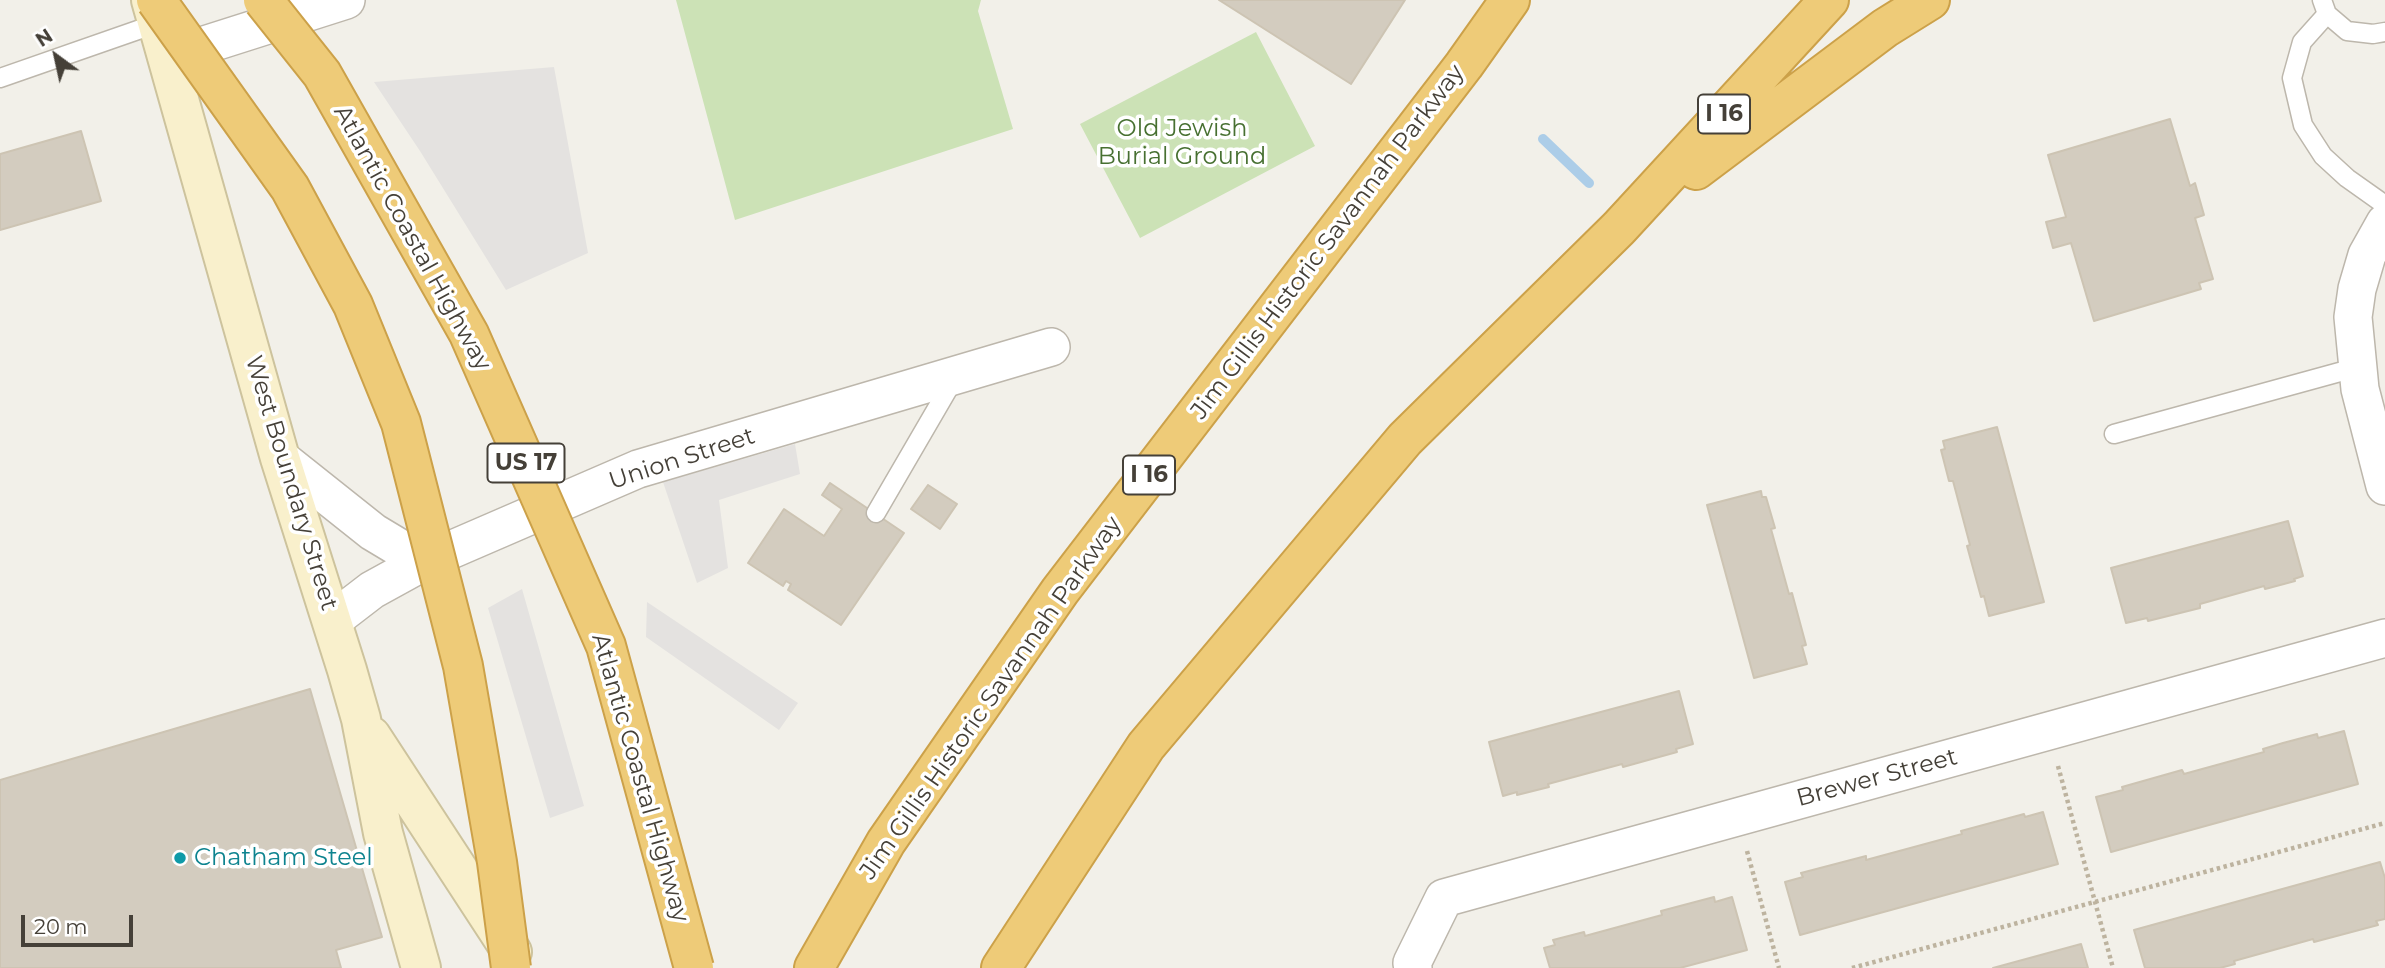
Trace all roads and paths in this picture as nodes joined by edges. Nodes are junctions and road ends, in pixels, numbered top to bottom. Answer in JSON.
{"nodes":[{"id":1,"x":263,"y":0,"type":"edge"},
{"id":2,"x":346,"y":0,"type":"edge"},
{"id":3,"x":1510,"y":0,"type":"edge"},
{"id":4,"x":1829,"y":0,"type":"edge"},
{"id":5,"x":1930,"y":0,"type":"edge"},
{"id":6,"x":2325,"y":7,"type":"edge"},
{"id":7,"x":158,"y":20,"type":"edge"},
{"id":8,"x":2385,"y":32,"type":"edge"},
{"id":9,"x":0,"y":78,"type":"edge"},
{"id":10,"x":2385,"y":205,"type":"edge"},
{"id":11,"x":2385,"y":223,"type":"edge"},
{"id":12,"x":1619,"y":228,"type":"junction"},
{"id":13,"x":1051,"y":347,"type":"dead end"},
{"id":14,"x":2358,"y":367,"type":"junction"},
{"id":15,"x":955,"y":376,"type":"junction"},
{"id":16,"x":2375,"y":403,"type":"edge"},
{"id":17,"x":2114,"y":434,"type":"dead end"},
{"id":18,"x":280,"y":457,"type":"junction"},
{"id":19,"x":2385,"y":486,"type":"edge"},
{"id":20,"x":876,"y":513,"type":"dead end"},
{"id":21,"x":423,"y":562,"type":"junction"},
{"id":22,"x":333,"y":620,"type":"junction"},
{"id":23,"x":2385,"y":638,"type":"edge"},
{"id":24,"x":361,"y":719,"type":"junction"},
{"id":25,"x":2058,"y":766,"type":"dead end"},
{"id":26,"x":2385,"y":823,"type":"edge"},
{"id":27,"x":1747,"y":850,"type":"dead end"},
{"id":28,"x":2095,"y":902,"type":"junction"},
{"id":29,"x":421,"y":968,"type":"edge"},
{"id":30,"x":510,"y":968,"type":"edge"},
{"id":31,"x":522,"y":968,"type":"edge"},
{"id":32,"x":694,"y":968,"type":"edge"},
{"id":33,"x":814,"y":968,"type":"edge"},
{"id":34,"x":1001,"y":968,"type":"edge"},
{"id":35,"x":1413,"y":968,"type":"edge"},
{"id":36,"x":1779,"y":968,"type":"edge"},
{"id":37,"x":1852,"y":968,"type":"edge"},
{"id":38,"x":2113,"y":968,"type":"edge"}],
"edges":[{"from":1,"to":32,"type":"highway","name":"Atlantic Coastal Highway","number":"US 17","bridge":true},
{"from":2,"to":7,"type":"street"},
{"from":3,"to":33,"type":"highway","name":"Jim Gillis Historic Savannah Parkway","number":"I 16"},
{"from":4,"to":12,"type":"highway","number":"I 16"},
{"from":5,"to":12,"type":"highway"},
{"from":6,"to":8,"type":"lane"},
{"from":6,"to":10,"type":"lane"},
{"from":7,"to":9,"type":"lane"},
{"from":7,"to":18,"type":"main road","name":"West Boundary Street"},
{"from":7,"to":30,"type":"highway","bridge":true},
{"from":11,"to":14,"type":"street"},
{"from":12,"to":34,"type":"highway","number":"I 16"},
{"from":13,"to":15,"type":"street","name":"Union Street"},
{"from":14,"to":16,"type":"street"},
{"from":14,"to":17,"type":"lane"},
{"from":15,"to":20,"type":"lane"},
{"from":15,"to":21,"type":"street","name":"Union Street"},
{"from":16,"to":19,"type":"street"},
{"from":18,"to":21,"type":"street"},
{"from":18,"to":22,"type":"main road","name":"West Boundary Street"},
{"from":21,"to":22,"type":"street","name":"Union Street"},
{"from":22,"to":24,"type":"main road","name":"West Boundary Street"},
{"from":23,"to":35,"type":"street","name":"Brewer Street"},
{"from":24,"to":29,"type":"main road","name":"West Boundary Street"},
{"from":24,"to":31,"type":"main road"},
{"from":25,"to":28,"type":"path"},
{"from":26,"to":28,"type":"path"},
{"from":27,"to":36,"type":"path"},
{"from":28,"to":37,"type":"path"},
{"from":28,"to":38,"type":"path"}]}
